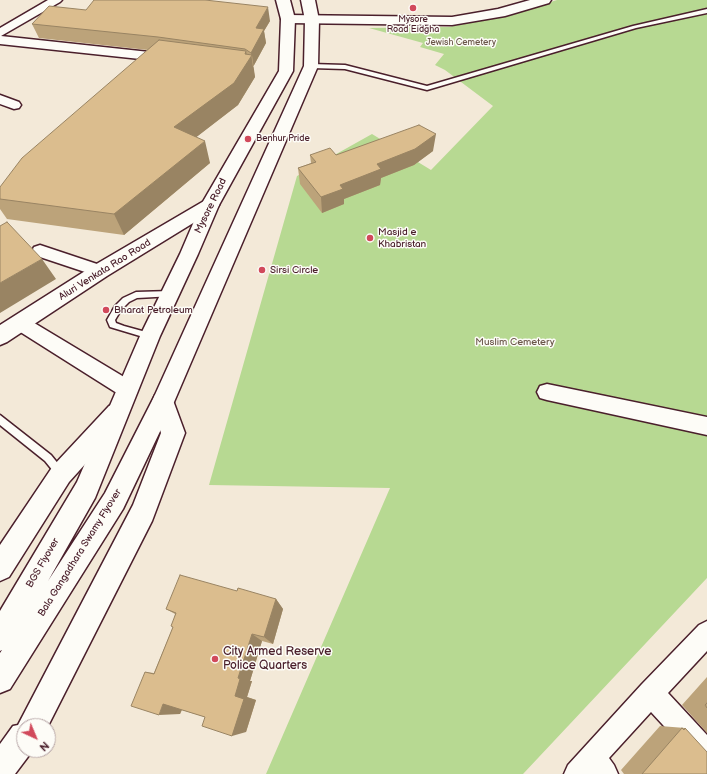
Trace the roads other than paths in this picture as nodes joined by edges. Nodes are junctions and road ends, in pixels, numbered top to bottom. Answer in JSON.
{"nodes":[{"id":1,"x":56,"y":0,"type":"edge"},
{"id":2,"x":283,"y":0,"type":"edge"},
{"id":3,"x":308,"y":0,"type":"edge"},
{"id":4,"x":544,"y":0,"type":"edge"},
{"id":5,"x":707,"y":11,"type":"edge"},
{"id":6,"x":288,"y":19,"type":"junction"},
{"id":7,"x":312,"y":20,"type":"junction"},
{"id":8,"x":0,"y":33,"type":"edge"},
{"id":9,"x":0,"y":40,"type":"edge"},
{"id":10,"x":162,"y":57,"type":"junction"},
{"id":11,"x":177,"y":59,"type":"edge"},
{"id":12,"x":310,"y":66,"type":"junction"},
{"id":13,"x":150,"y":67,"type":"edge"},
{"id":14,"x":0,"y":99,"type":"edge"},
{"id":15,"x":14,"y":105,"type":"dead end"},
{"id":16,"x":210,"y":205,"type":"junction"},
{"id":17,"x":40,"y":251,"type":"dead end"},
{"id":18,"x":100,"y":271,"type":"junction"},
{"id":19,"x":170,"y":294,"type":"junction"},
{"id":20,"x":20,"y":323,"type":"junction"},
{"id":21,"x":0,"y":336,"type":"edge"},
{"id":22,"x":150,"y":336,"type":"junction"},
{"id":23,"x":127,"y":389,"type":"junction"},
{"id":24,"x":547,"y":392,"type":"dead end"},
{"id":25,"x":163,"y":402,"type":"junction"},
{"id":26,"x":118,"y":412,"type":"junction"},
{"id":27,"x":0,"y":419,"type":"edge"},
{"id":28,"x":707,"y":426,"type":"edge"},
{"id":29,"x":61,"y":474,"type":"junction"},
{"id":30,"x":0,"y":568,"type":"edge"},
{"id":31,"x":706,"y":635,"type":"edge"},
{"id":32,"x":0,"y":637,"type":"edge"},
{"id":33,"x":0,"y":679,"type":"edge"},
{"id":34,"x":651,"y":693,"type":"junction"},
{"id":35,"x":36,"y":718,"type":"edge"},
{"id":36,"x":16,"y":748,"type":"edge"},
{"id":37,"x":707,"y":754,"type":"edge"},
{"id":38,"x":592,"y":768,"type":"edge"},
{"id":39,"x":0,"y":769,"type":"edge"}],
"edges":[{"from":1,"to":8,"type":"street"},
{"from":2,"to":6,"type":"main road","name":"Mysore Road"},
{"from":3,"to":7,"type":"main road"},
{"from":4,"to":7,"type":"main road"},
{"from":5,"to":12,"type":"lane"},
{"from":6,"to":7,"type":"main road"},
{"from":6,"to":16,"type":"main road","name":"Mysore Road"},
{"from":7,"to":12,"type":"main road"},
{"from":9,"to":10,"type":"street"},
{"from":10,"to":11,"type":"street"},
{"from":10,"to":13,"type":"street"},
{"from":12,"to":25,"type":"main road"},
{"from":14,"to":15,"type":"street"},
{"from":16,"to":18,"type":"main road","name":"Aluri Venkata Rao Road"},
{"from":16,"to":19,"type":"main road","name":"Mysore Road"},
{"from":17,"to":18,"type":"street"},
{"from":18,"to":20,"type":"main road","name":"Aluri Venkata Rao Road"},
{"from":19,"to":22,"type":"main road","name":"Mysore Road"},
{"from":19,"to":22,"type":"lane"},
{"from":20,"to":21,"type":"main road","name":"Aluri Venkata Rao Road"},
{"from":20,"to":23,"type":"street"},
{"from":22,"to":23,"type":"main road","name":"Mysore Road"},
{"from":23,"to":26,"type":"main road","name":"Mysore Road"},
{"from":24,"to":28,"type":"street"},
{"from":25,"to":33,"type":"main road","name":"Bala Gangadhara Swamy Flyover"},
{"from":25,"to":35,"type":"main road"},
{"from":26,"to":29,"type":"main road"},
{"from":26,"to":32,"type":"main road","name":"BGS Flyover"},
{"from":27,"to":29,"type":"lane"},
{"from":29,"to":30,"type":"main road"},
{"from":31,"to":34,"type":"street"},
{"from":34,"to":37,"type":"street"},
{"from":34,"to":38,"type":"street"},
{"from":36,"to":39,"type":"main road"}]}
